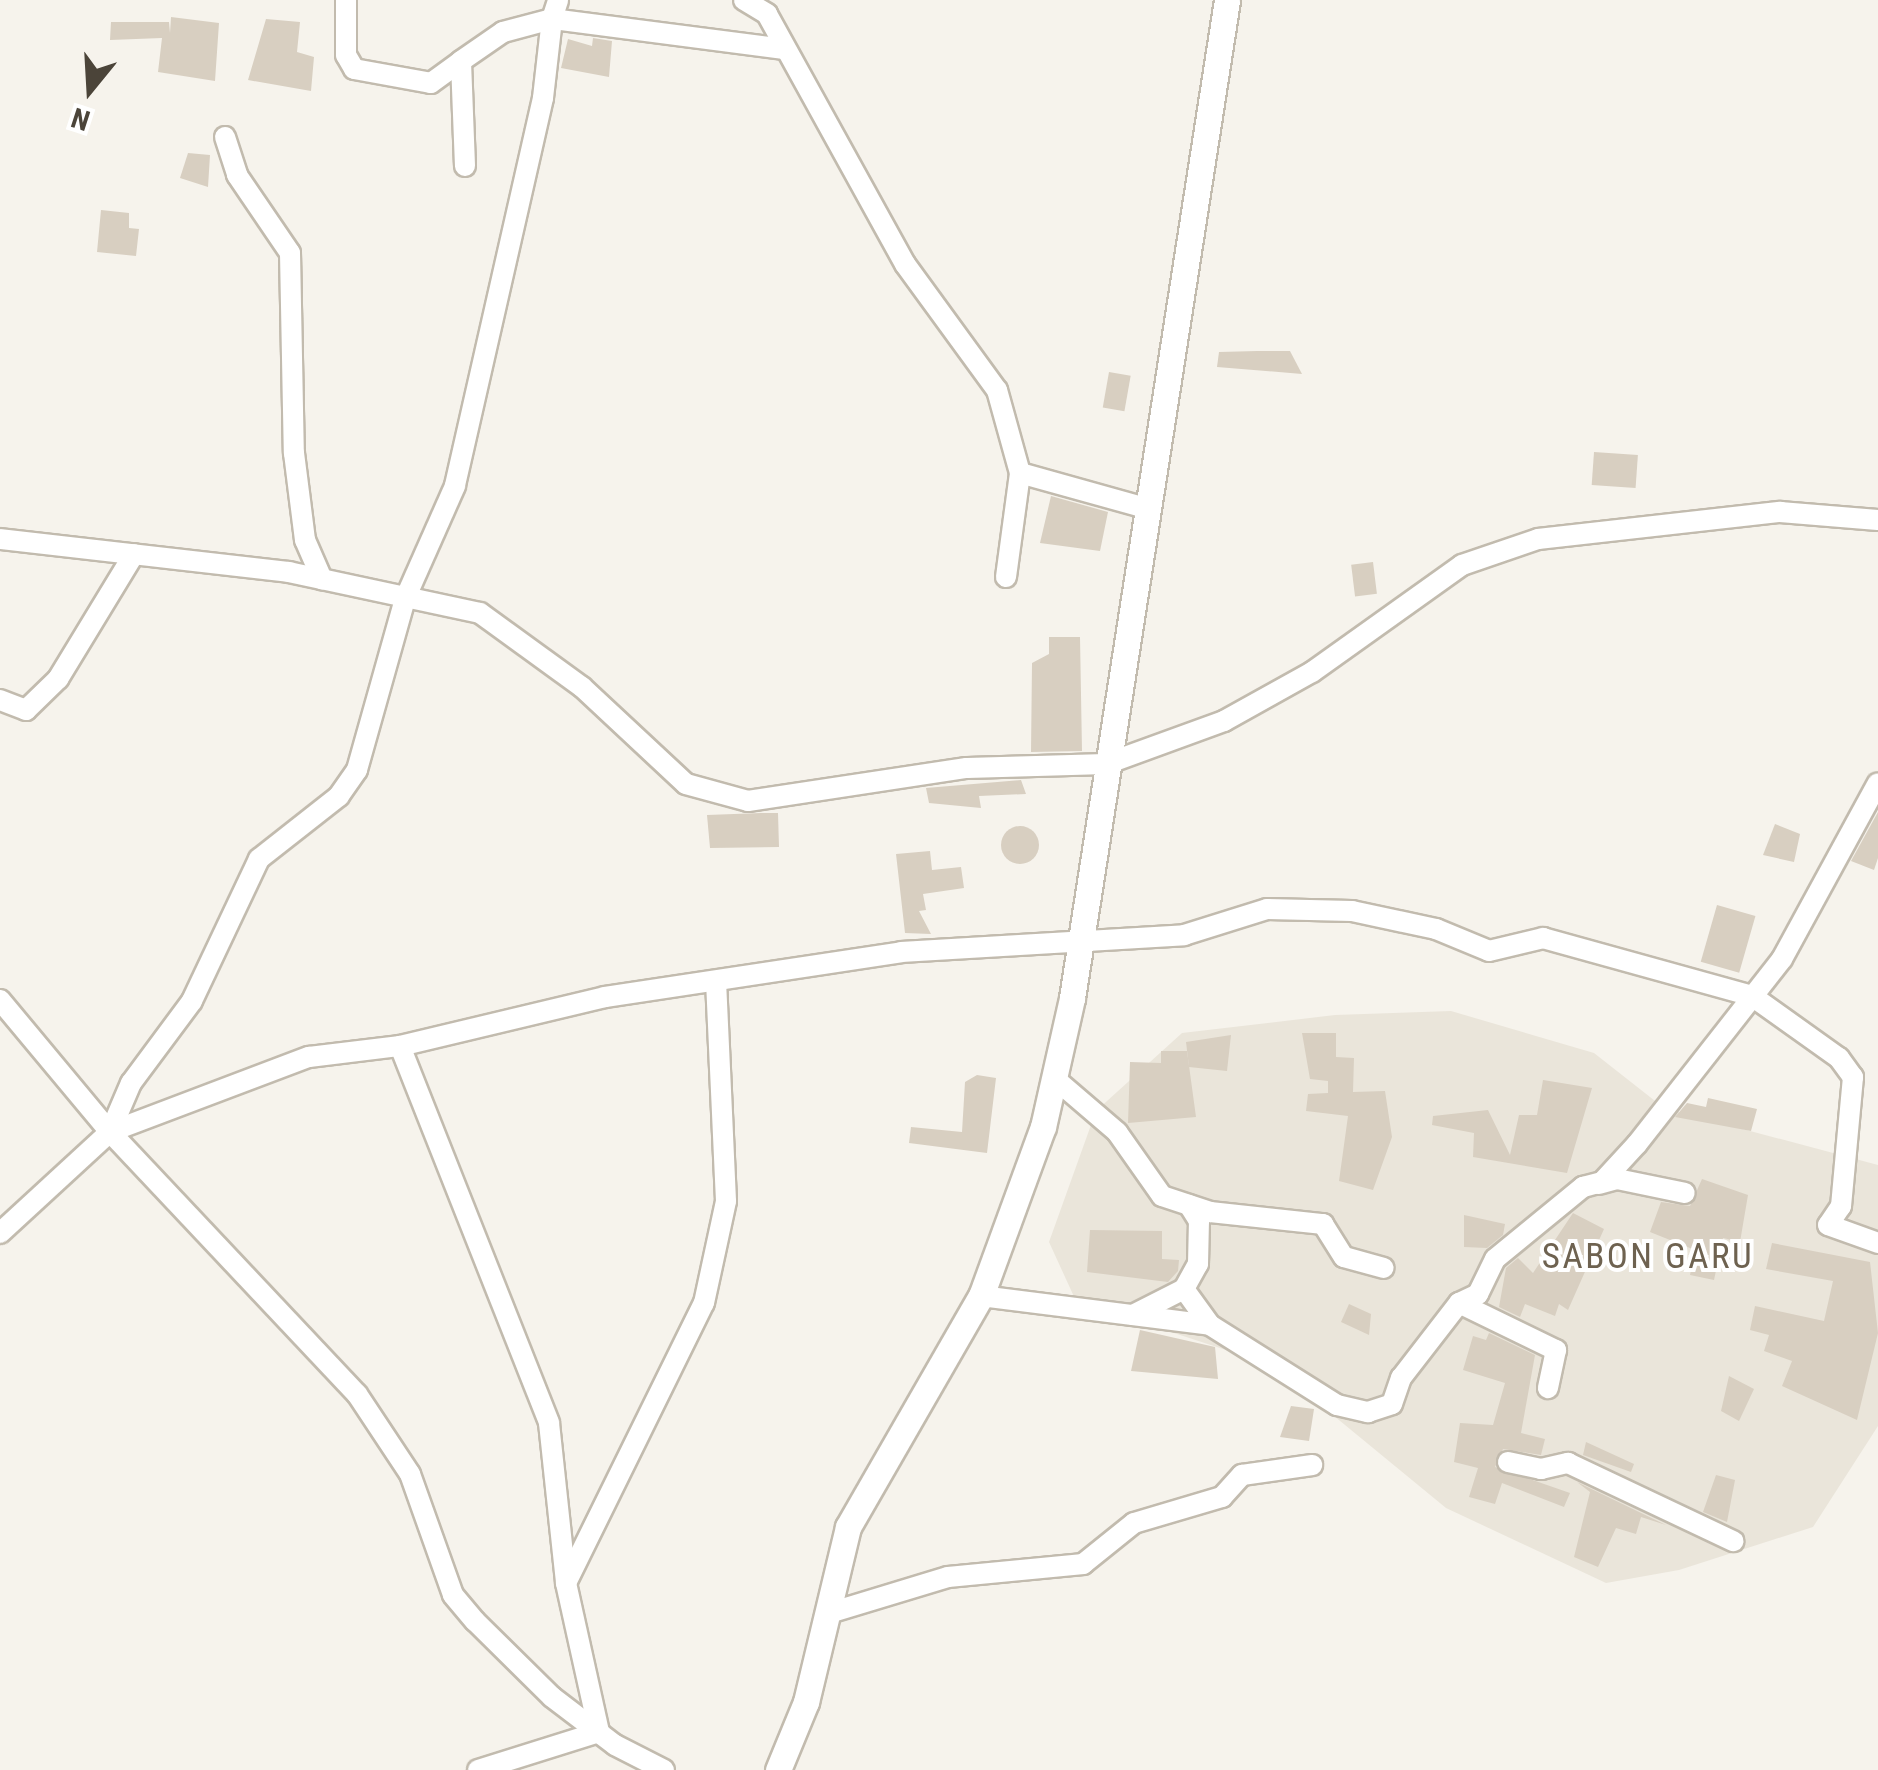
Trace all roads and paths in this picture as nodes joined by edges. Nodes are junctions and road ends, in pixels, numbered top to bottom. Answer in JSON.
{"nodes":[{"id":1,"x":346,"y":0,"type":"edge"},
{"id":2,"x":744,"y":0,"type":"edge"},
{"id":3,"x":1227,"y":0,"type":"edge"},
{"id":4,"x":555,"y":9,"type":"edge"},
{"id":5,"x":784,"y":49,"type":"junction"},
{"id":6,"x":461,"y":61,"type":"junction"},
{"id":7,"x":225,"y":138,"type":"dead end"},
{"id":8,"x":465,"y":166,"type":"dead end"},
{"id":9,"x":1020,"y":473,"type":"junction"},
{"id":10,"x":1146,"y":508,"type":"junction"},
{"id":11,"x":1878,"y":520,"type":"edge"},
{"id":12,"x":0,"y":539,"type":"edge"},
{"id":13,"x":134,"y":554,"type":"junction"},
{"id":14,"x":1006,"y":577,"type":"dead end"},
{"id":15,"x":322,"y":579,"type":"junction"},
{"id":16,"x":406,"y":600,"type":"junction"},
{"id":17,"x":0,"y":700,"type":"edge"},
{"id":18,"x":1106,"y":764,"type":"junction"},
{"id":19,"x":1878,"y":783,"type":"edge"},
{"id":20,"x":1080,"y":940,"type":"junction"},
{"id":21,"x":716,"y":983,"type":"junction"},
{"id":22,"x":1752,"y":996,"type":"junction"},
{"id":23,"x":0,"y":1000,"type":"edge"},
{"id":24,"x":400,"y":1046,"type":"junction"},
{"id":25,"x":1054,"y":1078,"type":"junction"},
{"id":26,"x":110,"y":1132,"type":"junction"},
{"id":27,"x":1583,"y":1187,"type":"junction"},
{"id":28,"x":1685,"y":1193,"type":"dead end"},
{"id":29,"x":1188,"y":1205,"type":"junction"},
{"id":30,"x":0,"y":1232,"type":"edge"},
{"id":31,"x":1878,"y":1244,"type":"edge"},
{"id":32,"x":1384,"y":1268,"type":"dead end"},
{"id":33,"x":1184,"y":1289,"type":"junction"},
{"id":34,"x":981,"y":1296,"type":"junction"},
{"id":35,"x":1460,"y":1303,"type":"junction"},
{"id":36,"x":1122,"y":1320,"type":"junction"},
{"id":37,"x":1210,"y":1326,"type":"junction"},
{"id":38,"x":1548,"y":1388,"type":"dead end"},
{"id":39,"x":1508,"y":1462,"type":"dead end"},
{"id":40,"x":1312,"y":1465,"type":"dead end"},
{"id":41,"x":1733,"y":1541,"type":"dead end"},
{"id":42,"x":566,"y":1583,"type":"junction"},
{"id":43,"x":826,"y":1614,"type":"junction"},
{"id":44,"x":600,"y":1732,"type":"junction"},
{"id":45,"x":478,"y":1770,"type":"edge"},
{"id":46,"x":664,"y":1770,"type":"edge"},
{"id":47,"x":778,"y":1770,"type":"edge"}],
"edges":[{"from":1,"to":6,"type":"street"},
{"from":2,"to":5,"type":"street"},
{"from":3,"to":10,"type":"street"},
{"from":4,"to":5,"type":"street"},
{"from":4,"to":6,"type":"street"},
{"from":4,"to":16,"type":"street"},
{"from":5,"to":9,"type":"street"},
{"from":6,"to":8,"type":"street"},
{"from":7,"to":15,"type":"street"},
{"from":9,"to":10,"type":"street"},
{"from":9,"to":14,"type":"street"},
{"from":10,"to":18,"type":"street"},
{"from":11,"to":18,"type":"street"},
{"from":12,"to":13,"type":"street"},
{"from":13,"to":15,"type":"street"},
{"from":13,"to":17,"type":"street"},
{"from":15,"to":16,"type":"street"},
{"from":16,"to":18,"type":"street"},
{"from":16,"to":26,"type":"street"},
{"from":18,"to":20,"type":"street"},
{"from":19,"to":22,"type":"street"},
{"from":20,"to":21,"type":"street"},
{"from":20,"to":22,"type":"street"},
{"from":20,"to":25,"type":"street"},
{"from":21,"to":24,"type":"street"},
{"from":21,"to":42,"type":"street"},
{"from":22,"to":27,"type":"street"},
{"from":22,"to":31,"type":"street"},
{"from":23,"to":26,"type":"street"},
{"from":24,"to":26,"type":"street"},
{"from":24,"to":42,"type":"street"},
{"from":25,"to":29,"type":"street"},
{"from":25,"to":34,"type":"street"},
{"from":26,"to":30,"type":"street"},
{"from":26,"to":44,"type":"street"},
{"from":27,"to":28,"type":"street"},
{"from":27,"to":35,"type":"street"},
{"from":29,"to":32,"type":"street"},
{"from":29,"to":33,"type":"street"},
{"from":33,"to":36,"type":"street"},
{"from":33,"to":37,"type":"street"},
{"from":34,"to":36,"type":"street"},
{"from":34,"to":43,"type":"street"},
{"from":35,"to":37,"type":"street"},
{"from":35,"to":38,"type":"street"},
{"from":36,"to":37,"type":"street"},
{"from":39,"to":41,"type":"street"},
{"from":40,"to":43,"type":"street"},
{"from":42,"to":44,"type":"street"},
{"from":43,"to":47,"type":"street"},
{"from":44,"to":45,"type":"street"},
{"from":44,"to":46,"type":"street"}]}
